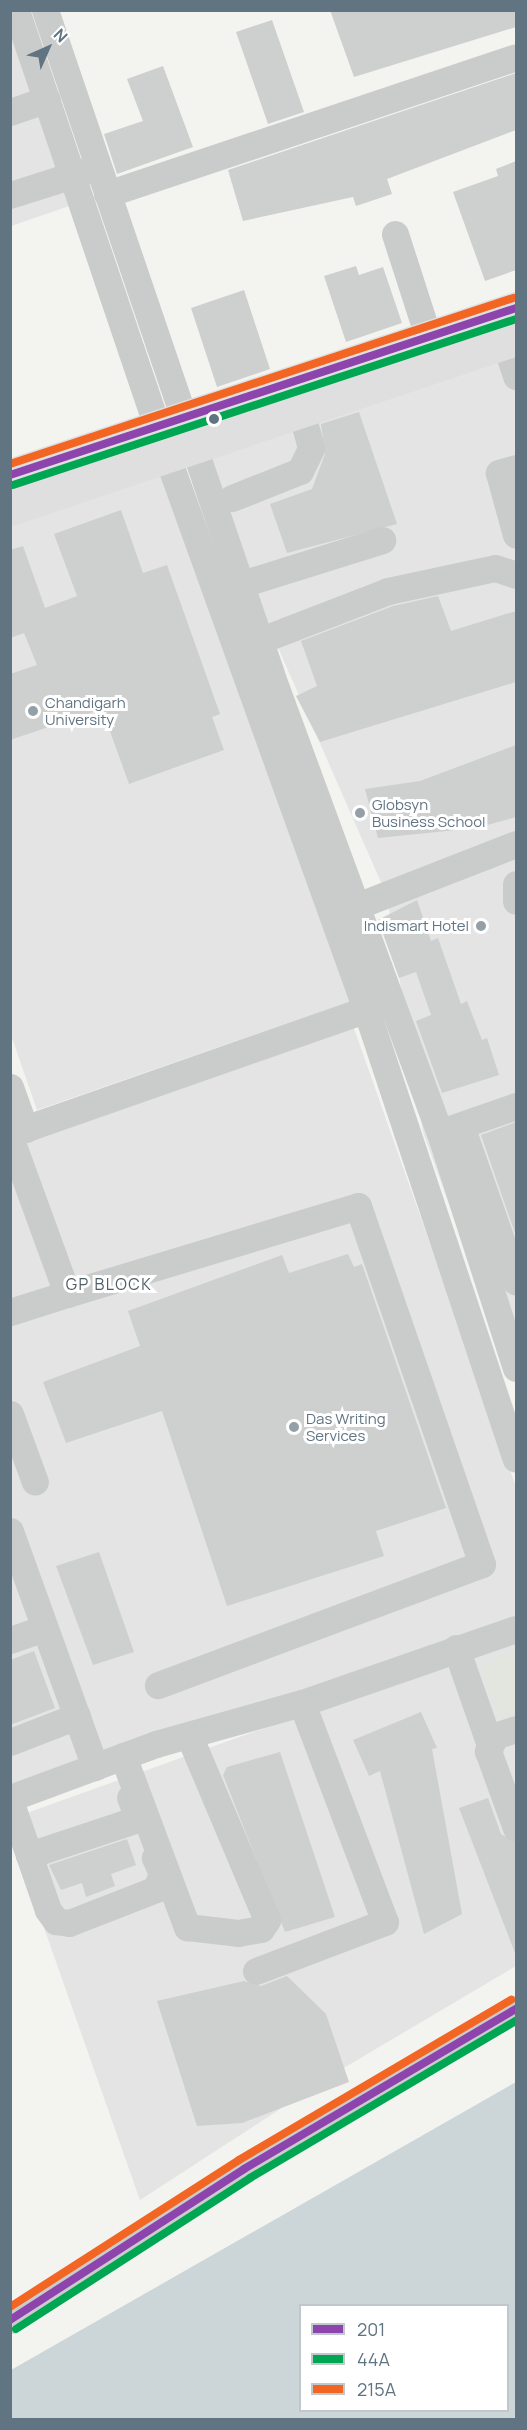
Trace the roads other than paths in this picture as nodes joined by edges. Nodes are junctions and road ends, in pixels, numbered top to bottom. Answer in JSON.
{"nodes":[{"id":1,"x":16,"y":10,"type":"edge"},
{"id":2,"x":45,"y":10,"type":"edge"},
{"id":3,"x":19,"y":45,"type":"edge"},
{"id":4,"x":516,"y":57,"type":"edge"},
{"id":5,"x":47,"y":99,"type":"junction"},
{"id":6,"x":11,"y":112,"type":"edge"},
{"id":7,"x":85,"y":171,"type":"junction"},
{"id":8,"x":107,"y":194,"type":"junction"},
{"id":9,"x":10,"y":195,"type":"edge"},
{"id":10,"x":396,"y":234,"type":"dead end"},
{"id":11,"x":516,"y":308,"type":"edge"},
{"id":12,"x":428,"y":336,"type":"junction"},
{"id":13,"x":511,"y":340,"type":"edge"},
{"id":14,"x":516,"y":376,"type":"edge"},
{"id":15,"x":301,"y":411,"type":"junction"},
{"id":16,"x":173,"y":420,"type":"junction"},
{"id":17,"x":182,"y":452,"type":"junction"},
{"id":18,"x":516,"y":468,"type":"edge"},
{"id":19,"x":10,"y":475,"type":"edge"},
{"id":20,"x":232,"y":498,"type":"dead end"},
{"id":21,"x":10,"y":509,"type":"edge"},
{"id":22,"x":516,"y":535,"type":"edge"},
{"id":23,"x":382,"y":540,"type":"dead end"},
{"id":24,"x":516,"y":575,"type":"edge"},
{"id":25,"x":242,"y":584,"type":"junction"},
{"id":26,"x":261,"y":640,"type":"junction"},
{"id":27,"x":516,"y":844,"type":"edge"},
{"id":28,"x":516,"y":884,"type":"edge"},
{"id":29,"x":516,"y":901,"type":"edge"},
{"id":30,"x":344,"y":912,"type":"junction"},
{"id":31,"x":366,"y":1010,"type":"junction"},
{"id":32,"x":10,"y":1087,"type":"edge"},
{"id":33,"x":516,"y":1106,"type":"edge"},
{"id":34,"x":450,"y":1129,"type":"junction"},
{"id":35,"x":15,"y":1134,"type":"edge"},
{"id":36,"x":492,"y":1251,"type":"junction"},
{"id":37,"x":516,"y":1282,"type":"edge"},
{"id":38,"x":67,"y":1294,"type":"junction"},
{"id":39,"x":10,"y":1312,"type":"edge"},
{"id":40,"x":515,"y":1362,"type":"edge"},
{"id":41,"x":10,"y":1414,"type":"edge"},
{"id":42,"x":516,"y":1459,"type":"edge"},
{"id":43,"x":35,"y":1482,"type":"dead end"},
{"id":44,"x":10,"y":1531,"type":"edge"},
{"id":45,"x":44,"y":1628,"type":"junction"},
{"id":46,"x":516,"y":1629,"type":"edge"},
{"id":47,"x":10,"y":1640,"type":"edge"},
{"id":48,"x":456,"y":1648,"type":"junction"},
{"id":49,"x":158,"y":1685,"type":"dead end"},
{"id":50,"x":302,"y":1703,"type":"junction"},
{"id":51,"x":77,"y":1716,"type":"junction"},
{"id":52,"x":516,"y":1728,"type":"edge"},
{"id":53,"x":189,"y":1735,"type":"junction"},
{"id":54,"x":10,"y":1742,"type":"edge"},
{"id":55,"x":489,"y":1742,"type":"junction"},
{"id":56,"x":111,"y":1761,"type":"junction"},
{"id":57,"x":10,"y":1800,"type":"edge"},
{"id":58,"x":138,"y":1819,"type":"junction"},
{"id":59,"x":516,"y":1828,"type":"edge"},
{"id":60,"x":29,"y":1855,"type":"junction"},
{"id":61,"x":256,"y":1971,"type":"dead end"},
{"id":62,"x":516,"y":2009,"type":"edge"},
{"id":63,"x":10,"y":2320,"type":"edge"}],
"edges":[{"from":1,"to":3,"type":"street"},
{"from":2,"to":7,"type":"street"},
{"from":3,"to":5,"type":"street"},
{"from":4,"to":8,"type":"street"},
{"from":5,"to":6,"type":"street"},
{"from":5,"to":7,"type":"street"},
{"from":7,"to":8,"type":"street"},
{"from":7,"to":9,"type":"street"},
{"from":7,"to":16,"type":"street"},
{"from":8,"to":16,"type":"street"},
{"from":10,"to":12,"type":"street"},
{"from":11,"to":12,"type":"main road"},
{"from":12,"to":16,"type":"main road"},
{"from":13,"to":14,"type":"street"},
{"from":13,"to":15,"type":"main road"},
{"from":15,"to":17,"type":"main road"},
{"from":15,"to":20,"type":"street"},
{"from":16,"to":17,"type":"street"},
{"from":16,"to":19,"type":"main road"},
{"from":17,"to":21,"type":"main road"},
{"from":17,"to":25,"type":"street"},
{"from":17,"to":30,"type":"street"},
{"from":18,"to":22,"type":"street"},
{"from":23,"to":25,"type":"street"},
{"from":24,"to":26,"type":"street"},
{"from":25,"to":26,"type":"street"},
{"from":26,"to":30,"type":"street"},
{"from":27,"to":30,"type":"street"},
{"from":28,"to":29,"type":"street"},
{"from":30,"to":31,"type":"street"},
{"from":30,"to":34,"type":"street"},
{"from":31,"to":35,"type":"street"},
{"from":31,"to":42,"type":"street"},
{"from":32,"to":35,"type":"street"},
{"from":33,"to":34,"type":"street"},
{"from":34,"to":36,"type":"street"},
{"from":35,"to":38,"type":"street"},
{"from":36,"to":37,"type":"street"},
{"from":36,"to":40,"type":"street"},
{"from":38,"to":39,"type":"street"},
{"from":38,"to":49,"type":"street"},
{"from":41,"to":43,"type":"street"},
{"from":44,"to":45,"type":"street"},
{"from":45,"to":47,"type":"street"},
{"from":45,"to":51,"type":"street"},
{"from":46,"to":48,"type":"street"},
{"from":48,"to":50,"type":"street"},
{"from":48,"to":55,"type":"street"},
{"from":50,"to":53,"type":"street"},
{"from":50,"to":61,"type":"street"},
{"from":51,"to":54,"type":"street"},
{"from":51,"to":56,"type":"street"},
{"from":52,"to":55,"type":"street"},
{"from":53,"to":56,"type":"street"},
{"from":53,"to":56,"type":"street"},
{"from":55,"to":59,"type":"street"},
{"from":56,"to":57,"type":"street"},
{"from":56,"to":58,"type":"street"},
{"from":57,"to":60,"type":"street"},
{"from":58,"to":60,"type":"street"},
{"from":58,"to":60,"type":"street"},
{"from":62,"to":63,"type":"street"}]}
